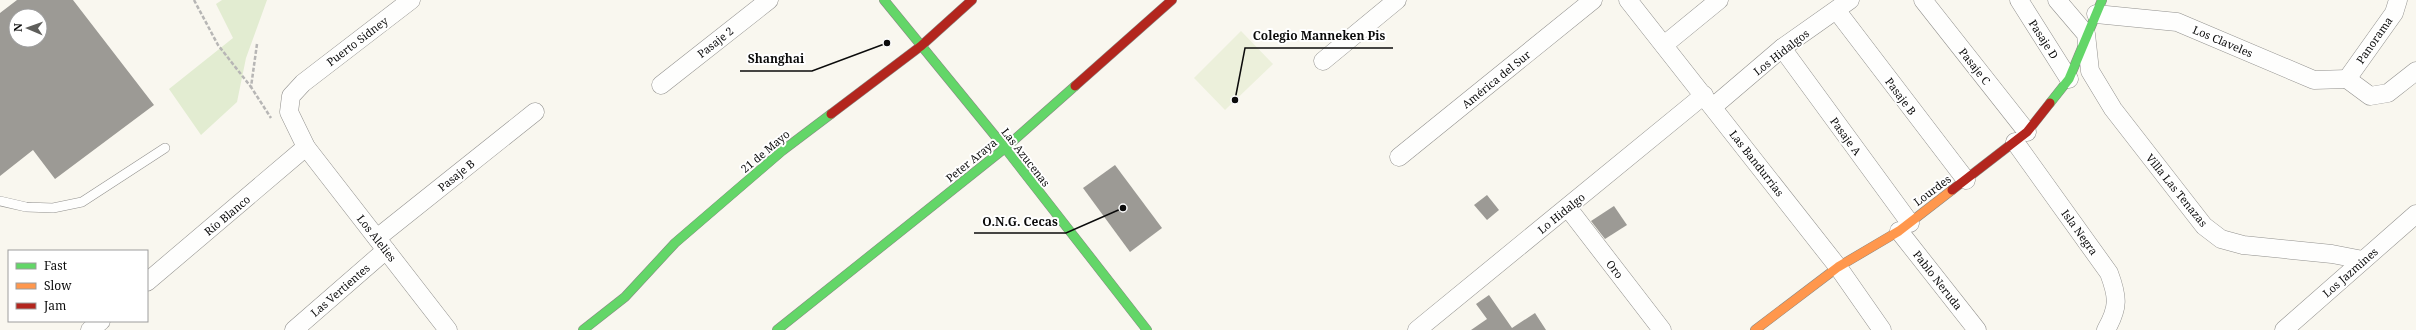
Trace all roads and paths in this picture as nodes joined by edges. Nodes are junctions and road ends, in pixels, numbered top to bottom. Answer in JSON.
{"nodes":[{"id":1,"x":194,"y":0,"type":"edge"},
{"id":2,"x":411,"y":0,"type":"edge"},
{"id":3,"x":769,"y":0,"type":"edge"},
{"id":4,"x":884,"y":0,"type":"edge"},
{"id":5,"x":972,"y":0,"type":"edge"},
{"id":6,"x":1172,"y":0,"type":"edge"},
{"id":7,"x":1397,"y":0,"type":"edge"},
{"id":8,"x":1593,"y":0,"type":"edge"},
{"id":9,"x":1628,"y":0,"type":"edge"},
{"id":10,"x":1718,"y":0,"type":"edge"},
{"id":11,"x":1922,"y":0,"type":"edge"},
{"id":12,"x":2019,"y":0,"type":"edge"},
{"id":13,"x":2057,"y":0,"type":"edge"},
{"id":14,"x":2398,"y":0,"type":"edge"},
{"id":15,"x":1844,"y":6,"type":"edge"},
{"id":16,"x":2099,"y":7,"type":"edge"},
{"id":17,"x":2086,"y":34,"type":"junction"},
{"id":18,"x":257,"y":44,"type":"dead end"},
{"id":19,"x":1664,"y":45,"type":"junction"},
{"id":20,"x":921,"y":46,"type":"junction"},
{"id":21,"x":1782,"y":48,"type":"junction"},
{"id":22,"x":1323,"y":61,"type":"dead end"},
{"id":23,"x":2416,"y":71,"type":"edge"},
{"id":24,"x":2069,"y":79,"type":"junction"},
{"id":25,"x":2347,"y":79,"type":"junction"},
{"id":26,"x":303,"y":83,"type":"joint"},
{"id":27,"x":661,"y":85,"type":"dead end"},
{"id":28,"x":251,"y":87,"type":"junction"},
{"id":29,"x":1709,"y":101,"type":"junction"},
{"id":30,"x":535,"y":112,"type":"dead end"},
{"id":31,"x":276,"y":125,"type":"dead end"},
{"id":32,"x":2021,"y":137,"type":"junction"},
{"id":33,"x":306,"y":147,"type":"junction"},
{"id":34,"x":165,"y":148,"type":"dead end"},
{"id":35,"x":1005,"y":148,"type":"junction"},
{"id":36,"x":1399,"y":158,"type":"dead end"},
{"id":37,"x":1966,"y":180,"type":"junction"},
{"id":38,"x":0,"y":201,"type":"edge"},
{"id":39,"x":1568,"y":208,"type":"junction"},
{"id":40,"x":2416,"y":214,"type":"edge"},
{"id":41,"x":1904,"y":227,"type":"junction"},
{"id":42,"x":382,"y":244,"type":"junction"},
{"id":43,"x":2363,"y":260,"type":"junction"},
{"id":44,"x":1838,"y":267,"type":"junction"},
{"id":45,"x":148,"y":281,"type":"edge"},
{"id":46,"x":100,"y":322,"type":"edge"},
{"id":47,"x":90,"y":330,"type":"edge"},
{"id":48,"x":294,"y":330,"type":"edge"},
{"id":49,"x":448,"y":330,"type":"edge"},
{"id":50,"x":583,"y":330,"type":"edge"},
{"id":51,"x":777,"y":330,"type":"edge"},
{"id":52,"x":1147,"y":330,"type":"edge"},
{"id":53,"x":1417,"y":330,"type":"edge"},
{"id":54,"x":1662,"y":330,"type":"edge"},
{"id":55,"x":1755,"y":330,"type":"edge"},
{"id":56,"x":1882,"y":330,"type":"edge"},
{"id":57,"x":1977,"y":330,"type":"edge"},
{"id":58,"x":2106,"y":330,"type":"edge"},
{"id":59,"x":2284,"y":330,"type":"edge"}],
"edges":[{"from":1,"to":28,"type":"path"},
{"from":2,"to":26,"type":"street","name":"Puerto Sidney"},
{"from":3,"to":27,"type":"street","name":"Pasaje 2"},
{"from":4,"to":20,"type":"street","name":"Las Azucenas"},
{"from":5,"to":20,"type":"street","name":"21 de Mayo"},
{"from":6,"to":35,"type":"street","name":"Peter Araya"},
{"from":7,"to":22,"type":"street"},
{"from":8,"to":36,"type":"street","name":"América del Sur"},
{"from":9,"to":19,"type":"street","name":"Las Bandurrias"},
{"from":10,"to":19,"type":"street"},
{"from":11,"to":32,"type":"street","name":"Pasaje C"},
{"from":12,"to":24,"type":"street","name":"Pasaje D"},
{"from":13,"to":17,"type":"street"},
{"from":14,"to":25,"type":"street","name":"Panorama"},
{"from":15,"to":21,"type":"street","name":"Los Hidalgos"},
{"from":15,"to":37,"type":"street","name":"Pasaje B"},
{"from":16,"to":17,"type":"street","name":"Lourdes"},
{"from":16,"to":25,"type":"street","name":"Los Claveles"},
{"from":17,"to":24,"type":"street","name":"Lourdes"},
{"from":17,"to":43,"type":"street","name":"Villa Las Tenazas"},
{"from":18,"to":28,"type":"path"},
{"from":19,"to":29,"type":"street","name":"Las Bandurrias"},
{"from":20,"to":35,"type":"street","name":"Las Azucenas"},
{"from":20,"to":50,"type":"street","name":"21 de Mayo"},
{"from":21,"to":29,"type":"street","name":"Los Hidalgos"},
{"from":21,"to":41,"type":"street","name":"Pasaje A"},
{"from":23,"to":25,"type":"street"},
{"from":24,"to":32,"type":"street","name":"Lourdes"},
{"from":26,"to":33,"type":"street","name":"Los Alelies"},
{"from":28,"to":31,"type":"path"},
{"from":29,"to":39,"type":"street","name":"Lo Hidalgo"},
{"from":29,"to":44,"type":"street","name":"Las Bandurrias"},
{"from":30,"to":42,"type":"street","name":"Pasaje B"},
{"from":32,"to":37,"type":"street","name":"Lourdes"},
{"from":32,"to":58,"type":"street","name":"Isla Negra"},
{"from":33,"to":42,"type":"street","name":"Los Alelies"},
{"from":33,"to":45,"type":"street","name":"Río Blanco"},
{"from":34,"to":38,"type":"lane"},
{"from":35,"to":51,"type":"street","name":"Peter Araya"},
{"from":35,"to":52,"type":"street","name":"Las Azucenas"},
{"from":37,"to":41,"type":"street","name":"Lourdes"},
{"from":39,"to":53,"type":"street","name":"Lo Hidalgo"},
{"from":39,"to":54,"type":"street","name":"Oro"},
{"from":40,"to":43,"type":"street","name":"Los Jazmines"},
{"from":41,"to":44,"type":"street","name":"Lourdes"},
{"from":41,"to":57,"type":"street","name":"Pablo Neruda"},
{"from":42,"to":48,"type":"street","name":"Las Vertientes"},
{"from":42,"to":49,"type":"street","name":"Los Alelies"},
{"from":43,"to":59,"type":"street","name":"Los Jazmines"},
{"from":44,"to":55,"type":"street","name":"Lourdes"},
{"from":44,"to":56,"type":"street","name":"Las Bandurrias"},
{"from":46,"to":47,"type":"street"}]}
